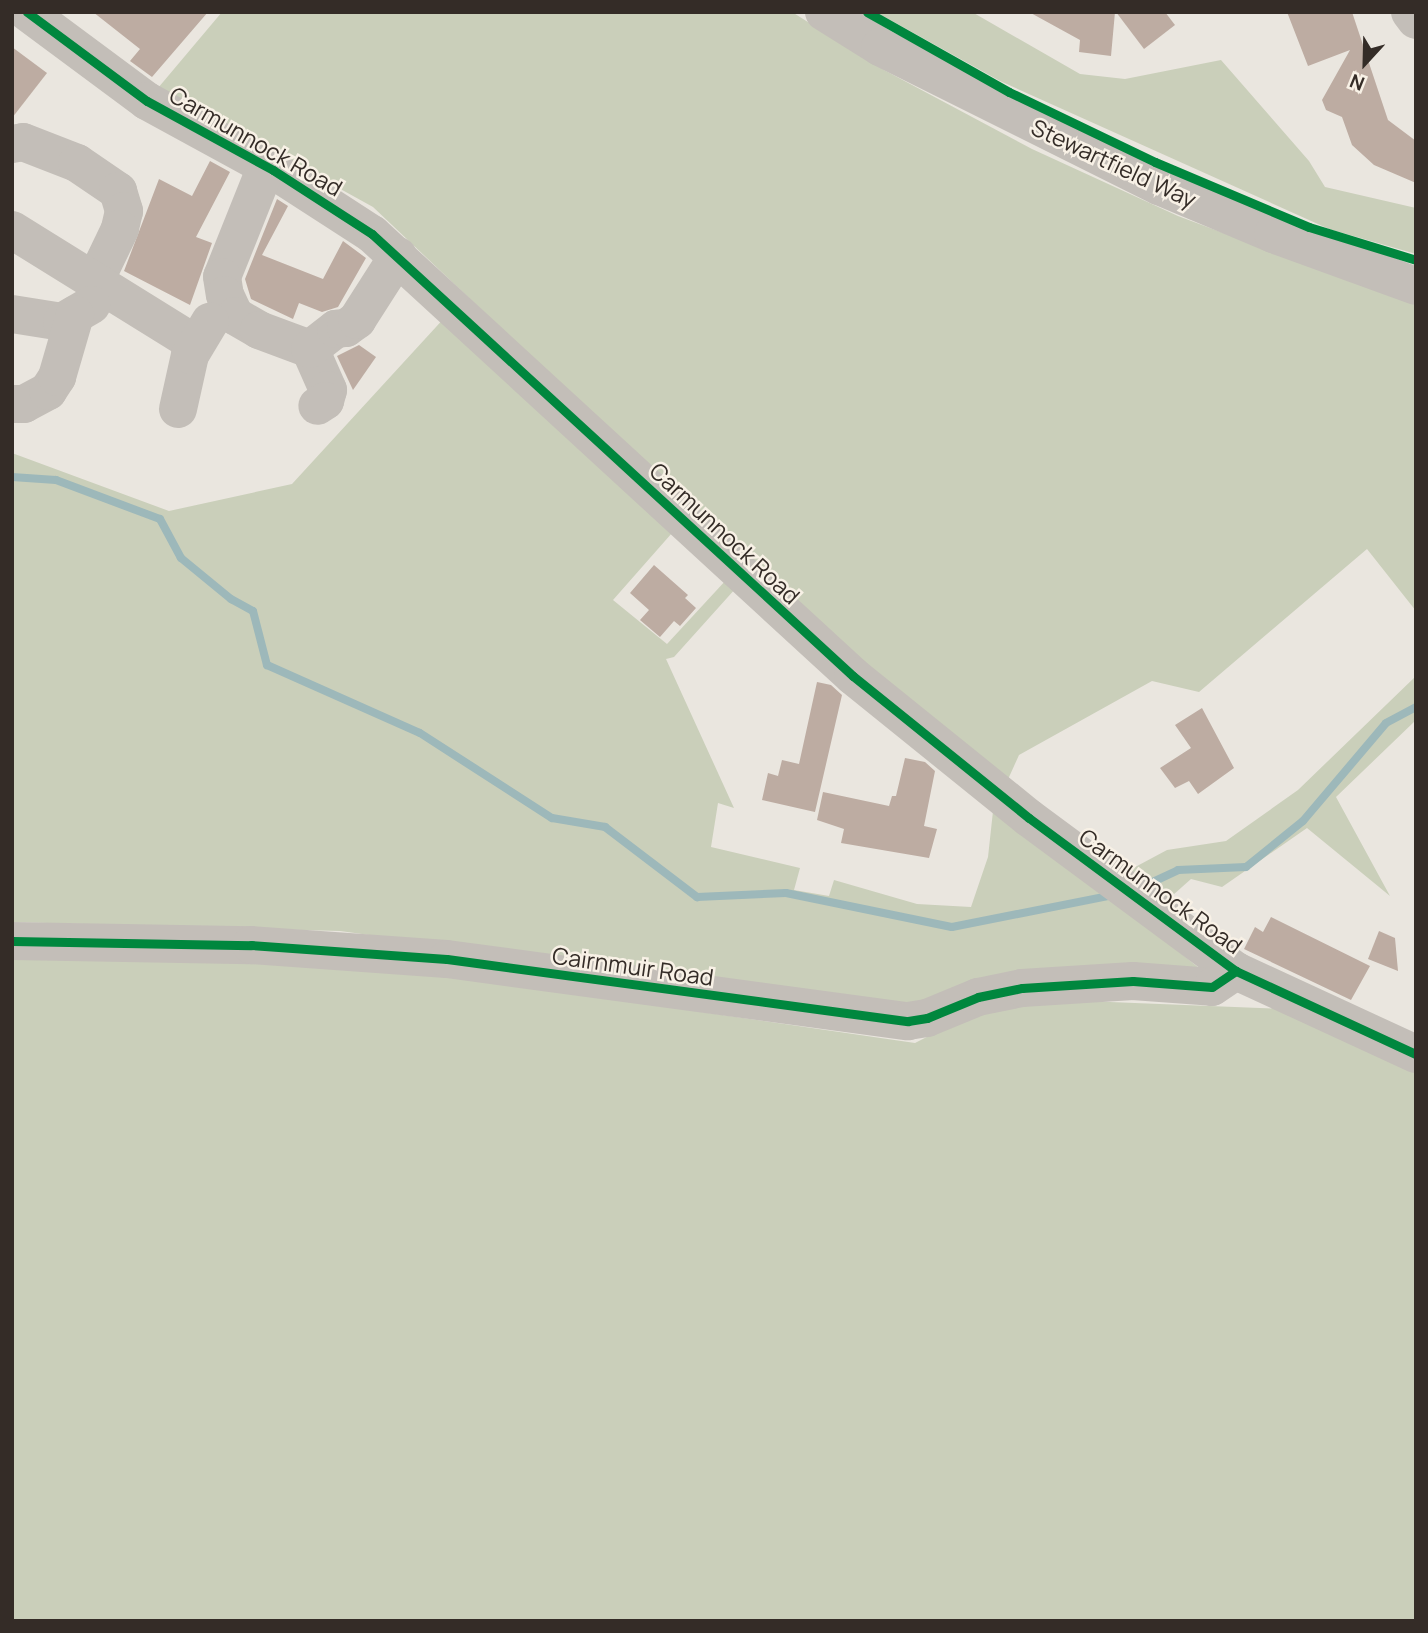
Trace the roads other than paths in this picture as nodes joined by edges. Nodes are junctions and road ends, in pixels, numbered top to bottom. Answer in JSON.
{"nodes":[{"id":1,"x":27,"y":12,"type":"edge"},
{"id":2,"x":824,"y":12,"type":"edge"},
{"id":3,"x":1410,"y":12,"type":"edge"},
{"id":4,"x":1416,"y":20,"type":"edge"},
{"id":5,"x":12,"y":144,"type":"edge"},
{"id":6,"x":266,"y":167,"type":"junction"},
{"id":7,"x":12,"y":230,"type":"edge"},
{"id":8,"x":398,"y":256,"type":"junction"},
{"id":9,"x":100,"y":284,"type":"junction"},
{"id":10,"x":1416,"y":286,"type":"edge"},
{"id":11,"x":231,"y":306,"type":"junction"},
{"id":12,"x":12,"y":314,"type":"edge"},
{"id":13,"x":75,"y":315,"type":"junction"},
{"id":14,"x":196,"y":344,"type":"junction"},
{"id":15,"x":310,"y":349,"type":"junction"},
{"id":16,"x":12,"y":404,"type":"edge"},
{"id":17,"x":317,"y":406,"type":"dead end"},
{"id":18,"x":178,"y":409,"type":"dead end"},
{"id":19,"x":12,"y":941,"type":"edge"},
{"id":20,"x":1236,"y":971,"type":"junction"},
{"id":21,"x":1416,"y":1054,"type":"edge"}],
"edges":[{"from":1,"to":6,"type":"street","name":"Carmunnock Road"},
{"from":2,"to":10,"type":"street","name":"Stewartfield Way"},
{"from":3,"to":4,"type":"street"},
{"from":5,"to":9,"type":"street"},
{"from":6,"to":8,"type":"street","name":"Carmunnock Road"},
{"from":6,"to":11,"type":"street"},
{"from":7,"to":9,"type":"street"},
{"from":8,"to":15,"type":"street"},
{"from":8,"to":20,"type":"street","name":"Carmunnock Road"},
{"from":9,"to":13,"type":"street"},
{"from":9,"to":14,"type":"street"},
{"from":11,"to":14,"type":"street"},
{"from":11,"to":15,"type":"street"},
{"from":12,"to":13,"type":"street"},
{"from":13,"to":16,"type":"street"},
{"from":14,"to":18,"type":"street"},
{"from":15,"to":17,"type":"street"},
{"from":19,"to":20,"type":"street","name":"Cairnmuir Road"},
{"from":20,"to":21,"type":"street","name":"Carmunnock Road"}]}
